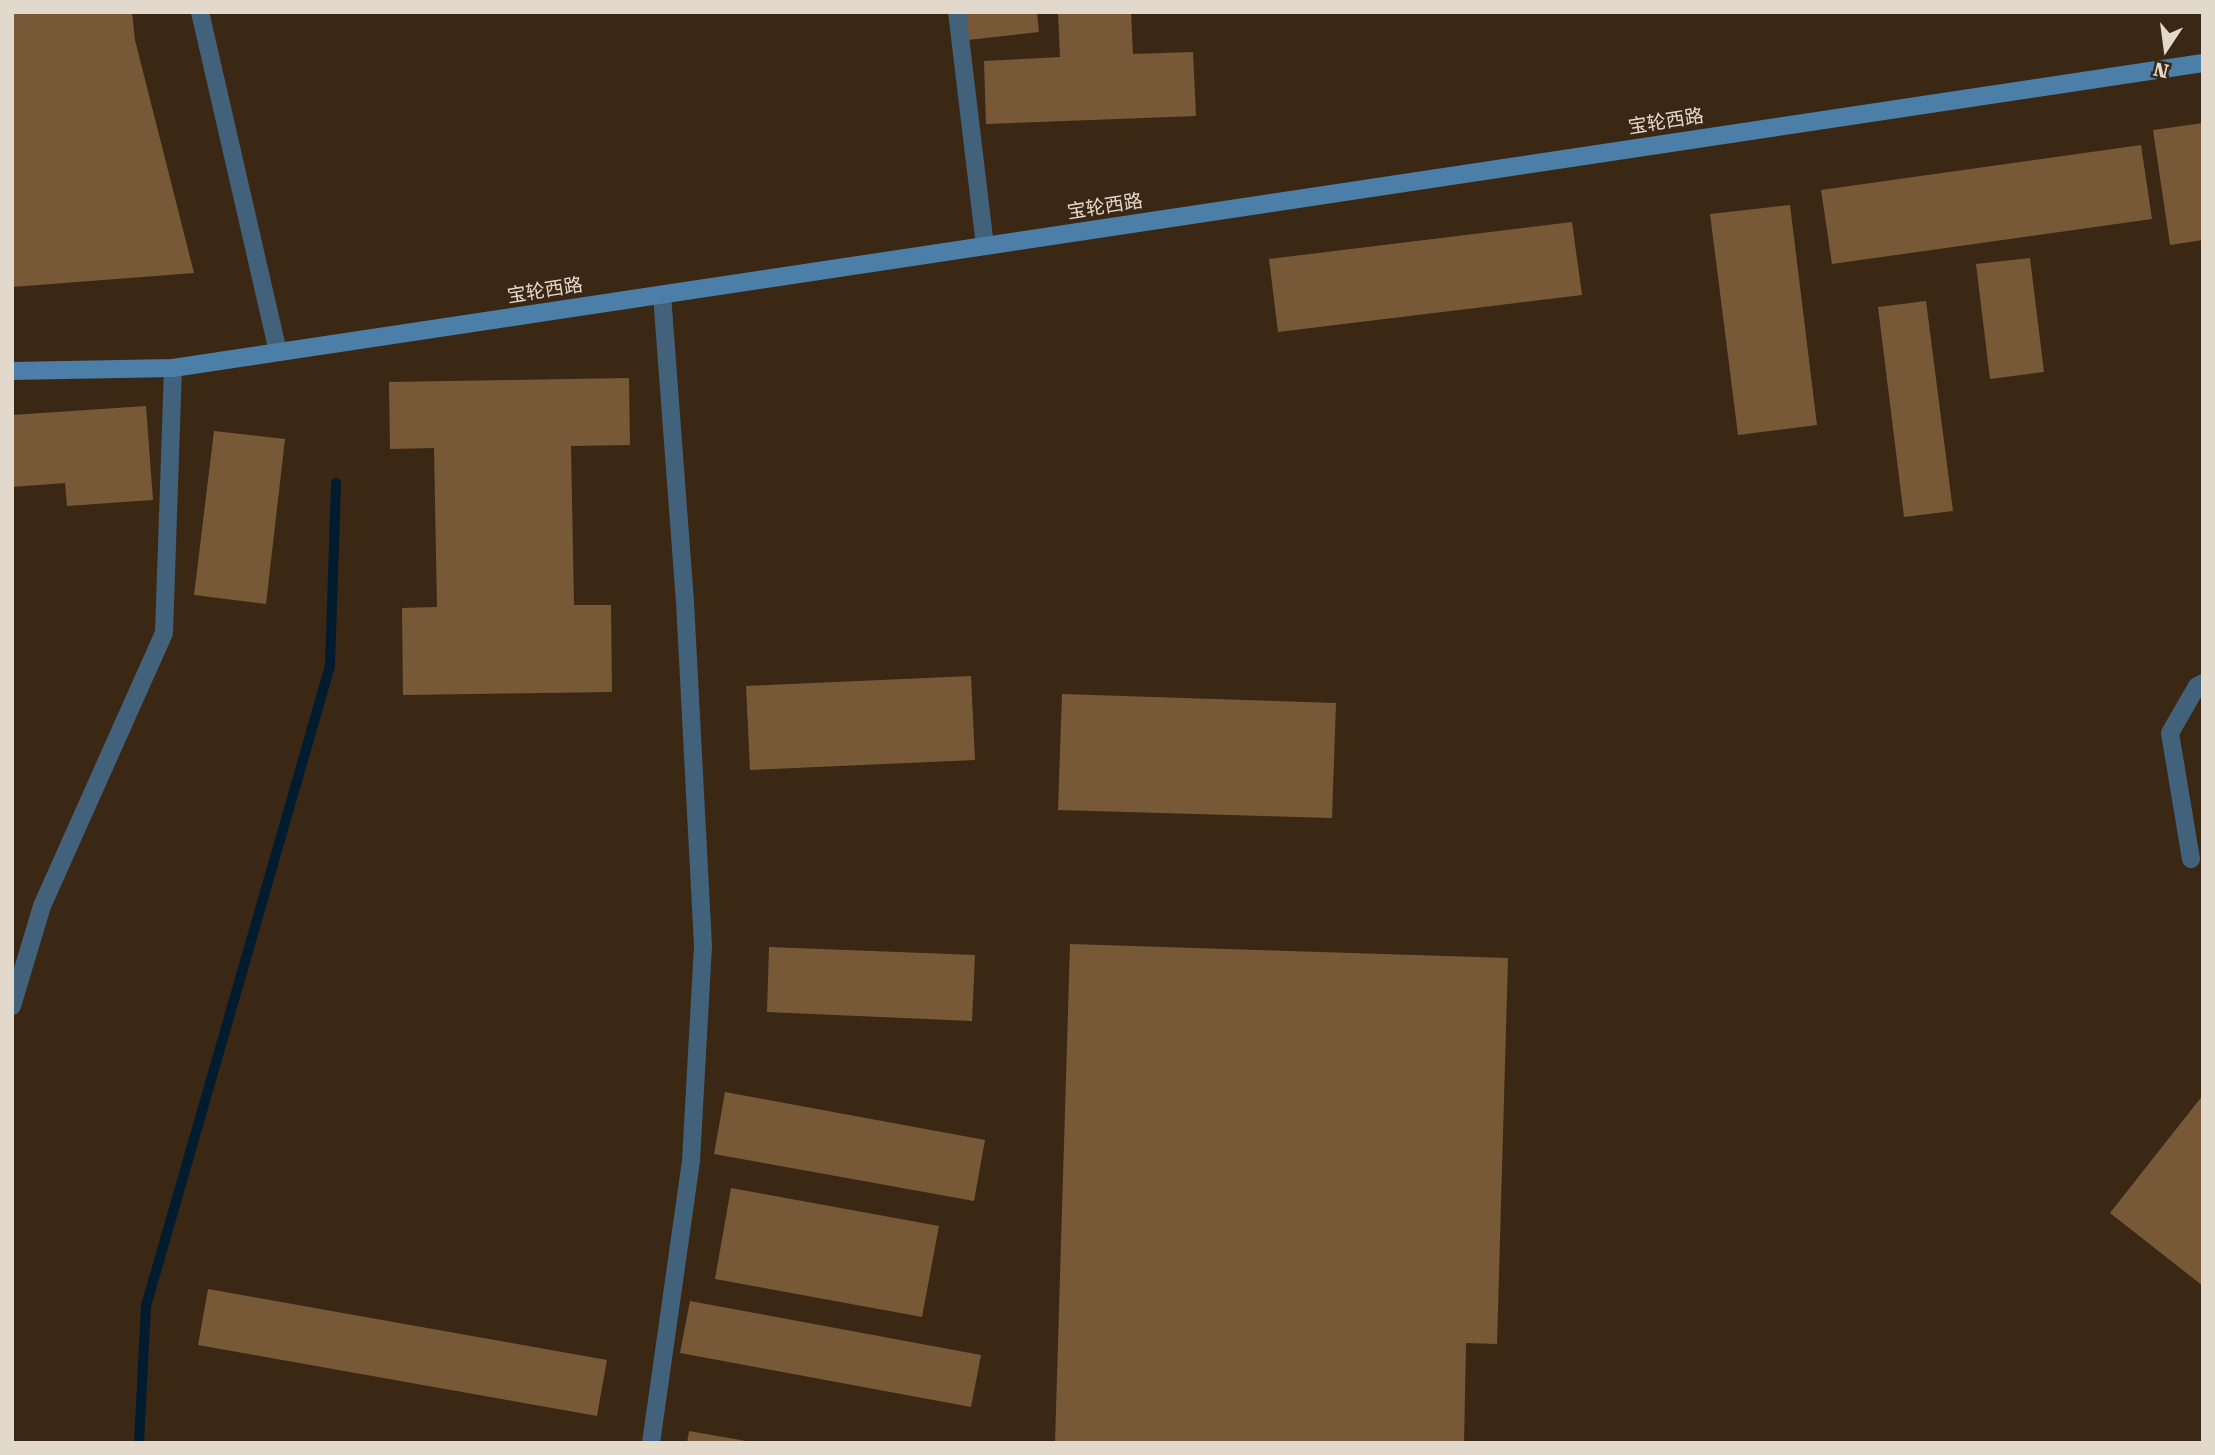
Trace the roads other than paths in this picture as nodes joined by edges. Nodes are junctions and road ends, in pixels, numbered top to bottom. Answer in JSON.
{"nodes":[{"id":1,"x":200,"y":12,"type":"edge"},
{"id":2,"x":957,"y":12,"type":"edge"},
{"id":3,"x":2203,"y":63,"type":"edge"},
{"id":4,"x":985,"y":246,"type":"junction"},
{"id":5,"x":662,"y":295,"type":"junction"},
{"id":6,"x":278,"y":352,"type":"junction"},
{"id":7,"x":173,"y":368,"type":"junction"},
{"id":8,"x":12,"y":371,"type":"edge"},
{"id":9,"x":2203,"y":683,"type":"edge"},
{"id":10,"x":2191,"y":859,"type":"dead end"},
{"id":11,"x":12,"y":1006,"type":"edge"},
{"id":12,"x":652,"y":1443,"type":"edge"}],
"edges":[{"from":1,"to":6,"type":"street"},
{"from":2,"to":4,"type":"street"},
{"from":3,"to":4,"type":"main road","name":"宝轮西路"},
{"from":4,"to":5,"type":"main road","name":"宝轮西路"},
{"from":5,"to":6,"type":"main road","name":"宝轮西路"},
{"from":5,"to":12,"type":"street"},
{"from":6,"to":7,"type":"main road","name":"宝轮西路"},
{"from":7,"to":8,"type":"main road","name":"宝轮西路"},
{"from":7,"to":11,"type":"street"},
{"from":9,"to":10,"type":"street"}]}
